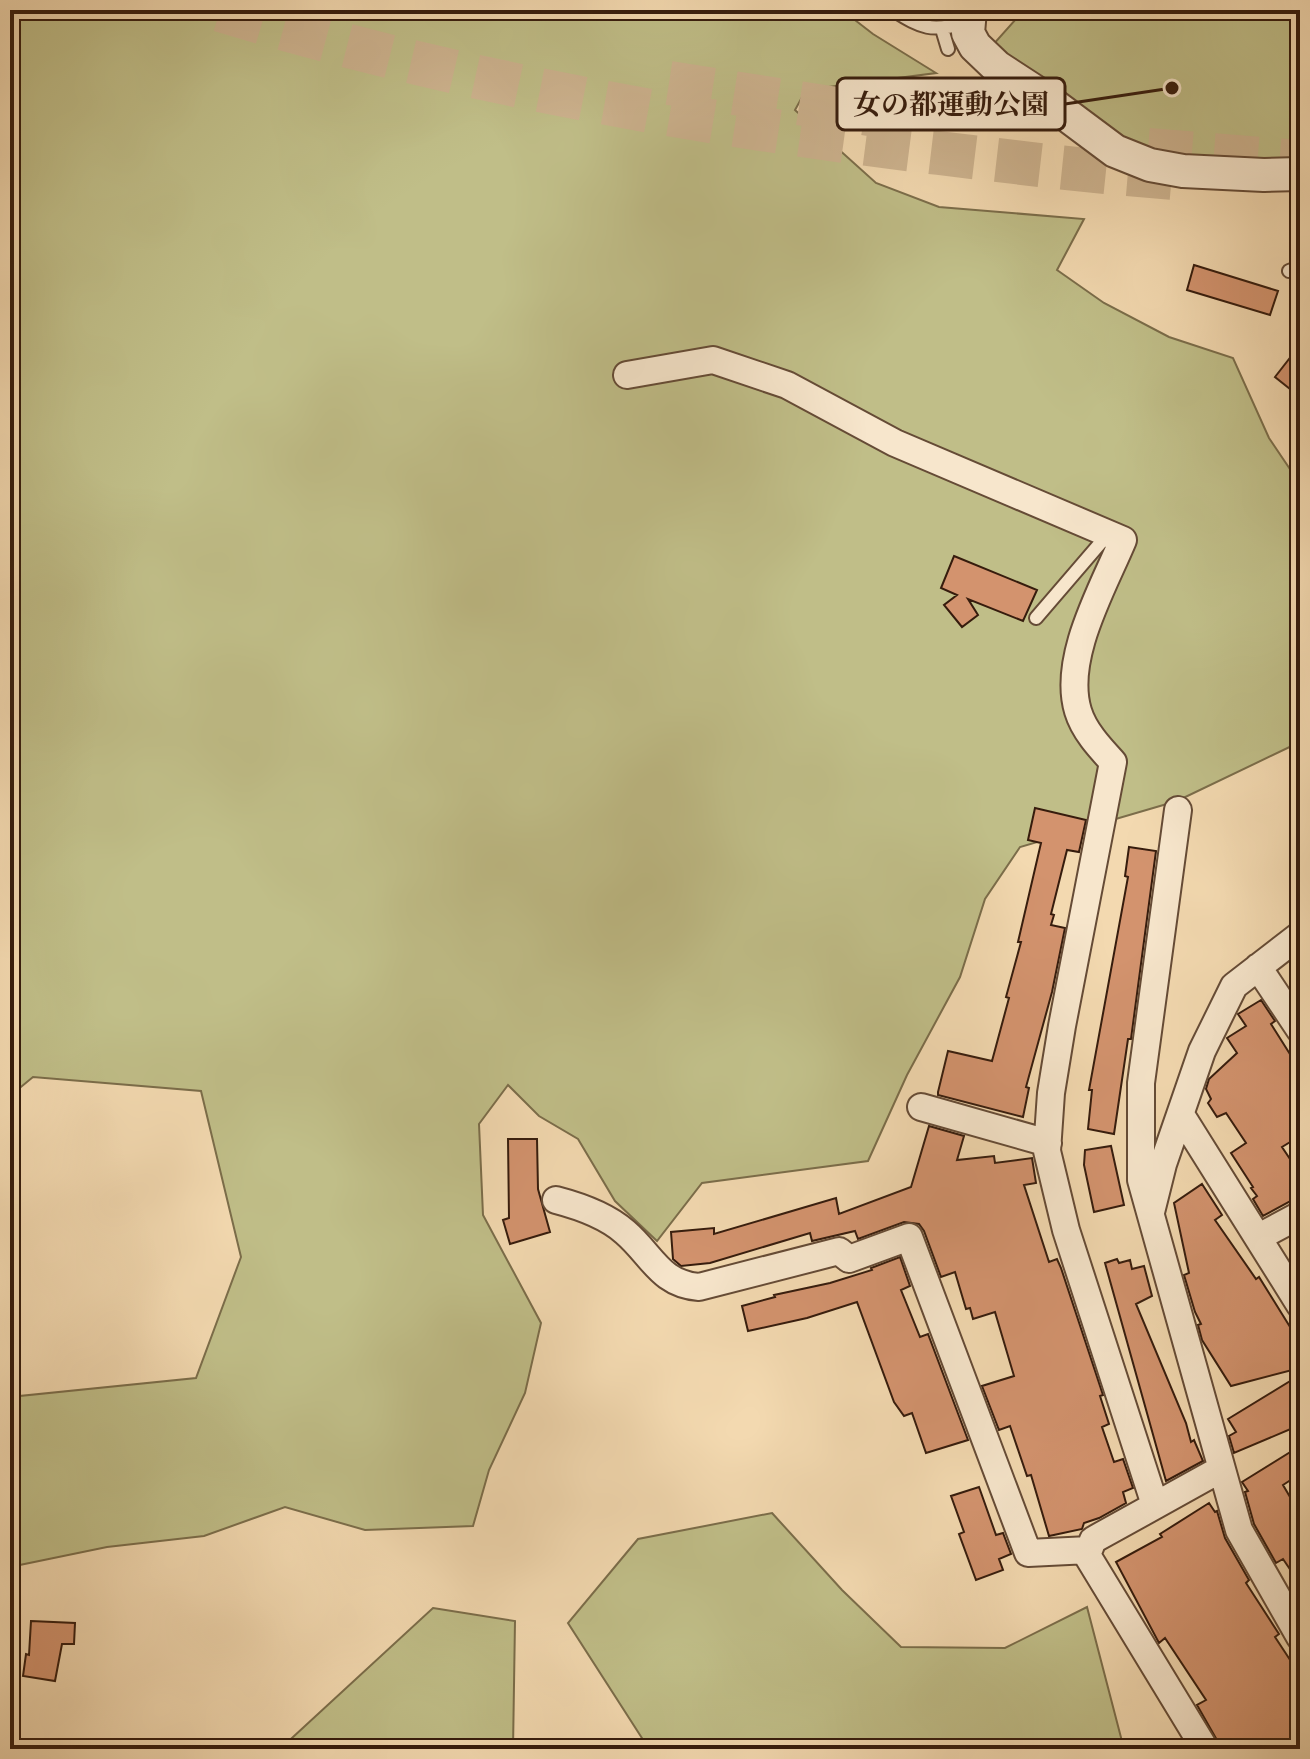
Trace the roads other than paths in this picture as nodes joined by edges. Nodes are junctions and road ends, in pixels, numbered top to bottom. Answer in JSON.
{"nodes":[{"id":1,"x":893,"y":10,"type":"edge"},
{"id":2,"x":960,"y":21,"type":"edge"},
{"id":3,"x":948,"y":49,"type":"dead end"},
{"id":4,"x":1300,"y":174,"type":"edge"},
{"id":5,"x":627,"y":375,"type":"dead end"},
{"id":6,"x":1109,"y":533,"type":"junction"},
{"id":7,"x":1036,"y":618,"type":"dead end"},
{"id":8,"x":1178,"y":810,"type":"dead end"},
{"id":9,"x":1300,"y":935,"type":"edge"},
{"id":10,"x":1258,"y":967,"type":"junction"},
{"id":11,"x":1300,"y":1030,"type":"edge"},
{"id":12,"x":921,"y":1107,"type":"dead end"},
{"id":13,"x":1181,"y":1115,"type":"junction"},
{"id":14,"x":1048,"y":1143,"type":"junction"},
{"id":15,"x":556,"y":1200,"type":"dead end"},
{"id":16,"x":1151,"y":1212,"type":"junction"},
{"id":17,"x":1300,"y":1215,"type":"edge"},
{"id":18,"x":1259,"y":1237,"type":"junction"},
{"id":19,"x":1300,"y":1305,"type":"edge"},
{"id":20,"x":1221,"y":1469,"type":"junction"},
{"id":21,"x":1155,"y":1505,"type":"junction"},
{"id":22,"x":1089,"y":1550,"type":"junction"},
{"id":23,"x":1300,"y":1637,"type":"edge"},
{"id":24,"x":1205,"y":1749,"type":"edge"}],
"edges":[{"from":1,"to":2,"type":"lane"},
{"from":2,"to":3,"type":"lane"},
{"from":2,"to":4,"type":"street"},
{"from":5,"to":6,"type":"street"},
{"from":6,"to":7,"type":"lane"},
{"from":6,"to":14,"type":"street"},
{"from":8,"to":16,"type":"street"},
{"from":9,"to":10,"type":"street"},
{"from":10,"to":11,"type":"street"},
{"from":10,"to":13,"type":"street"},
{"from":12,"to":14,"type":"street"},
{"from":13,"to":16,"type":"street"},
{"from":13,"to":18,"type":"street"},
{"from":14,"to":21,"type":"street"},
{"from":15,"to":22,"type":"street"},
{"from":16,"to":20,"type":"street"},
{"from":17,"to":18,"type":"street"},
{"from":18,"to":19,"type":"street"},
{"from":20,"to":21,"type":"street"},
{"from":20,"to":23,"type":"street"},
{"from":21,"to":22,"type":"street"},
{"from":22,"to":24,"type":"street"}]}
